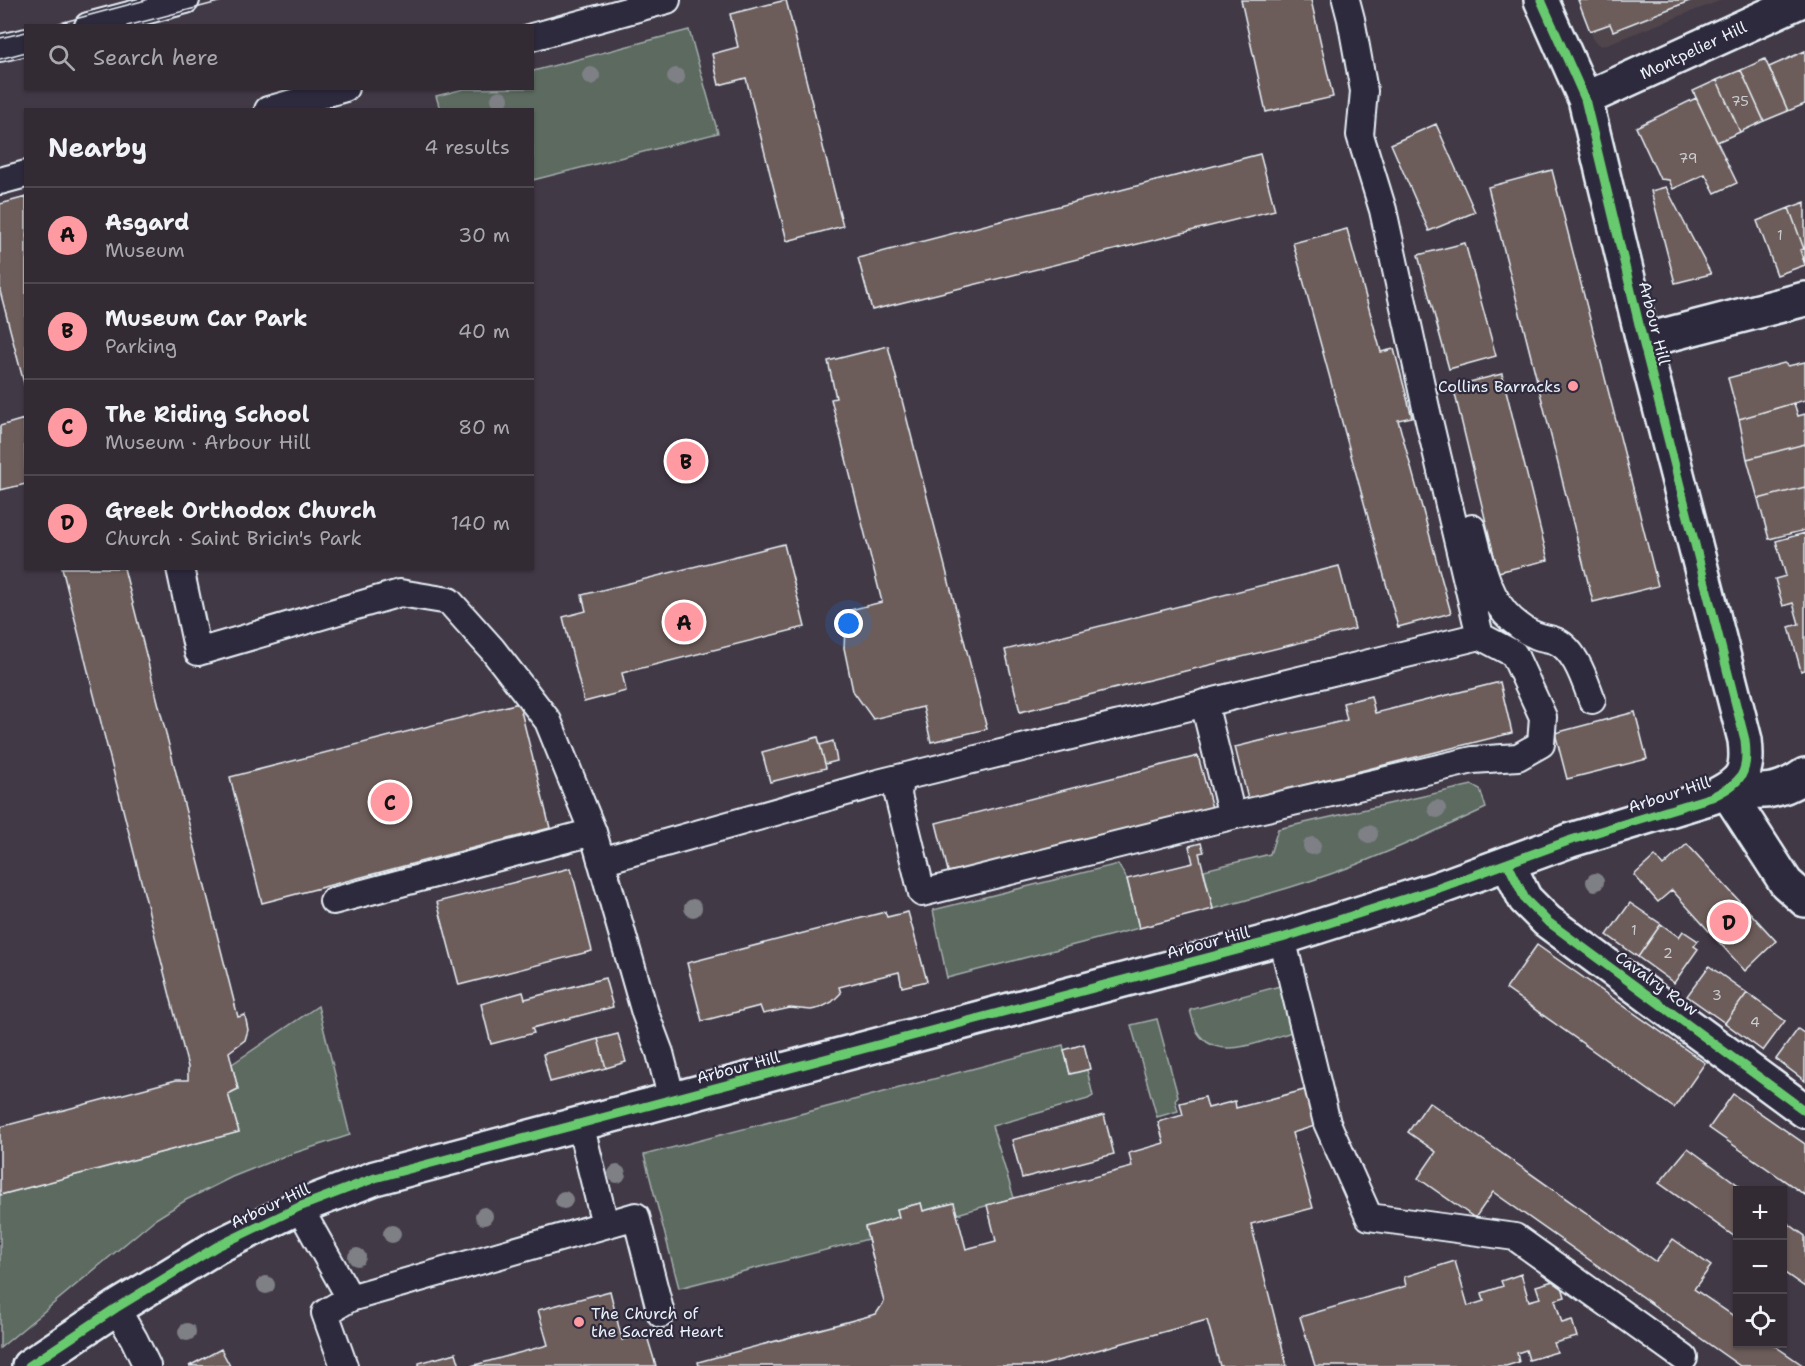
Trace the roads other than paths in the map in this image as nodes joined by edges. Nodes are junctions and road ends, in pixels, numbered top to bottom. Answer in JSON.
{"nodes":[{"id":1,"x":186,"y":0,"type":"edge"},
{"id":2,"x":667,"y":0,"type":"edge"},
{"id":3,"x":1346,"y":0,"type":"edge"},
{"id":4,"x":1540,"y":0,"type":"edge"},
{"id":5,"x":1802,"y":0,"type":"edge"},
{"id":6,"x":96,"y":24,"type":"edge"},
{"id":7,"x":534,"y":36,"type":"edge"},
{"id":8,"x":24,"y":42,"type":"edge"},
{"id":9,"x":0,"y":48,"type":"edge"},
{"id":10,"x":338,"y":90,"type":"edge"},
{"id":11,"x":1585,"y":99,"type":"junction"},
{"id":12,"x":275,"y":108,"type":"edge"},
{"id":13,"x":24,"y":175,"type":"edge"},
{"id":14,"x":0,"y":181,"type":"edge"},
{"id":15,"x":1805,"y":299,"type":"edge"},
{"id":16,"x":1643,"y":341,"type":"junction"},
{"id":17,"x":1426,"y":408,"type":"junction"},
{"id":18,"x":180,"y":570,"type":"edge"},
{"id":19,"x":1480,"y":636,"type":"junction"},
{"id":20,"x":1592,"y":700,"type":"dead end"},
{"id":21,"x":1204,"y":704,"type":"junction"},
{"id":22,"x":1805,"y":775,"type":"edge"},
{"id":23,"x":900,"y":778,"type":"junction"},
{"id":24,"x":1726,"y":790,"type":"junction"},
{"id":25,"x":1232,"y":816,"type":"junction"},
{"id":26,"x":593,"y":832,"type":"junction"},
{"id":27,"x":601,"y":861,"type":"junction"},
{"id":28,"x":1508,"y":864,"type":"junction"},
{"id":29,"x":1805,"y":900,"type":"edge"},
{"id":30,"x":333,"y":901,"type":"dead end"},
{"id":31,"x":1282,"y":938,"type":"junction"},
{"id":32,"x":672,"y":1100,"type":"junction"},
{"id":33,"x":1805,"y":1111,"type":"edge"},
{"id":34,"x":580,"y":1124,"type":"junction"},
{"id":35,"x":299,"y":1207,"type":"junction"},
{"id":36,"x":605,"y":1224,"type":"junction"},
{"id":37,"x":350,"y":1298,"type":"junction"},
{"id":38,"x":116,"y":1308,"type":"junction"},
{"id":39,"x":661,"y":1314,"type":"dead end"},
{"id":40,"x":1684,"y":1358,"type":"dead end"},
{"id":41,"x":29,"y":1366,"type":"edge"},
{"id":42,"x":147,"y":1366,"type":"edge"},
{"id":43,"x":344,"y":1366,"type":"edge"}],
"edges":[{"from":1,"to":6,"type":"lane"},
{"from":2,"to":7,"type":"lane"},
{"from":3,"to":17,"type":"lane"},
{"from":4,"to":11,"type":"street","name":"Arbour Hill"},
{"from":5,"to":11,"type":"street","name":"Montpelier Hill"},
{"from":8,"to":9,"type":"lane"},
{"from":10,"to":12,"type":"lane"},
{"from":11,"to":16,"type":"street","name":"Arbour Hill"},
{"from":13,"to":14,"type":"lane"},
{"from":15,"to":16,"type":"street"},
{"from":16,"to":24,"type":"street","name":"Arbour Hill"},
{"from":17,"to":19,"type":"lane"},
{"from":17,"to":20,"type":"lane"},
{"from":18,"to":26,"type":"lane"},
{"from":19,"to":21,"type":"lane"},
{"from":19,"to":25,"type":"lane"},
{"from":21,"to":23,"type":"lane"},
{"from":21,"to":25,"type":"lane"},
{"from":22,"to":24,"type":"street"},
{"from":23,"to":25,"type":"lane"},
{"from":23,"to":27,"type":"lane"},
{"from":24,"to":28,"type":"street","name":"Arbour Hill"},
{"from":24,"to":29,"type":"street"},
{"from":26,"to":27,"type":"lane"},
{"from":26,"to":30,"type":"lane"},
{"from":27,"to":32,"type":"lane"},
{"from":28,"to":31,"type":"street","name":"Arbour Hill"},
{"from":28,"to":33,"type":"street","name":"Cavalry Row"},
{"from":31,"to":32,"type":"street","name":"Arbour Hill"},
{"from":31,"to":40,"type":"lane"},
{"from":32,"to":34,"type":"street","name":"Arbour Hill"},
{"from":34,"to":35,"type":"street","name":"Arbour Hill"},
{"from":34,"to":36,"type":"lane"},
{"from":35,"to":37,"type":"lane"},
{"from":35,"to":38,"type":"street","name":"Arbour Hill"},
{"from":36,"to":37,"type":"lane"},
{"from":36,"to":39,"type":"lane"},
{"from":37,"to":43,"type":"lane"},
{"from":38,"to":41,"type":"street","name":"Arbour Hill"},
{"from":38,"to":42,"type":"lane"}]}
